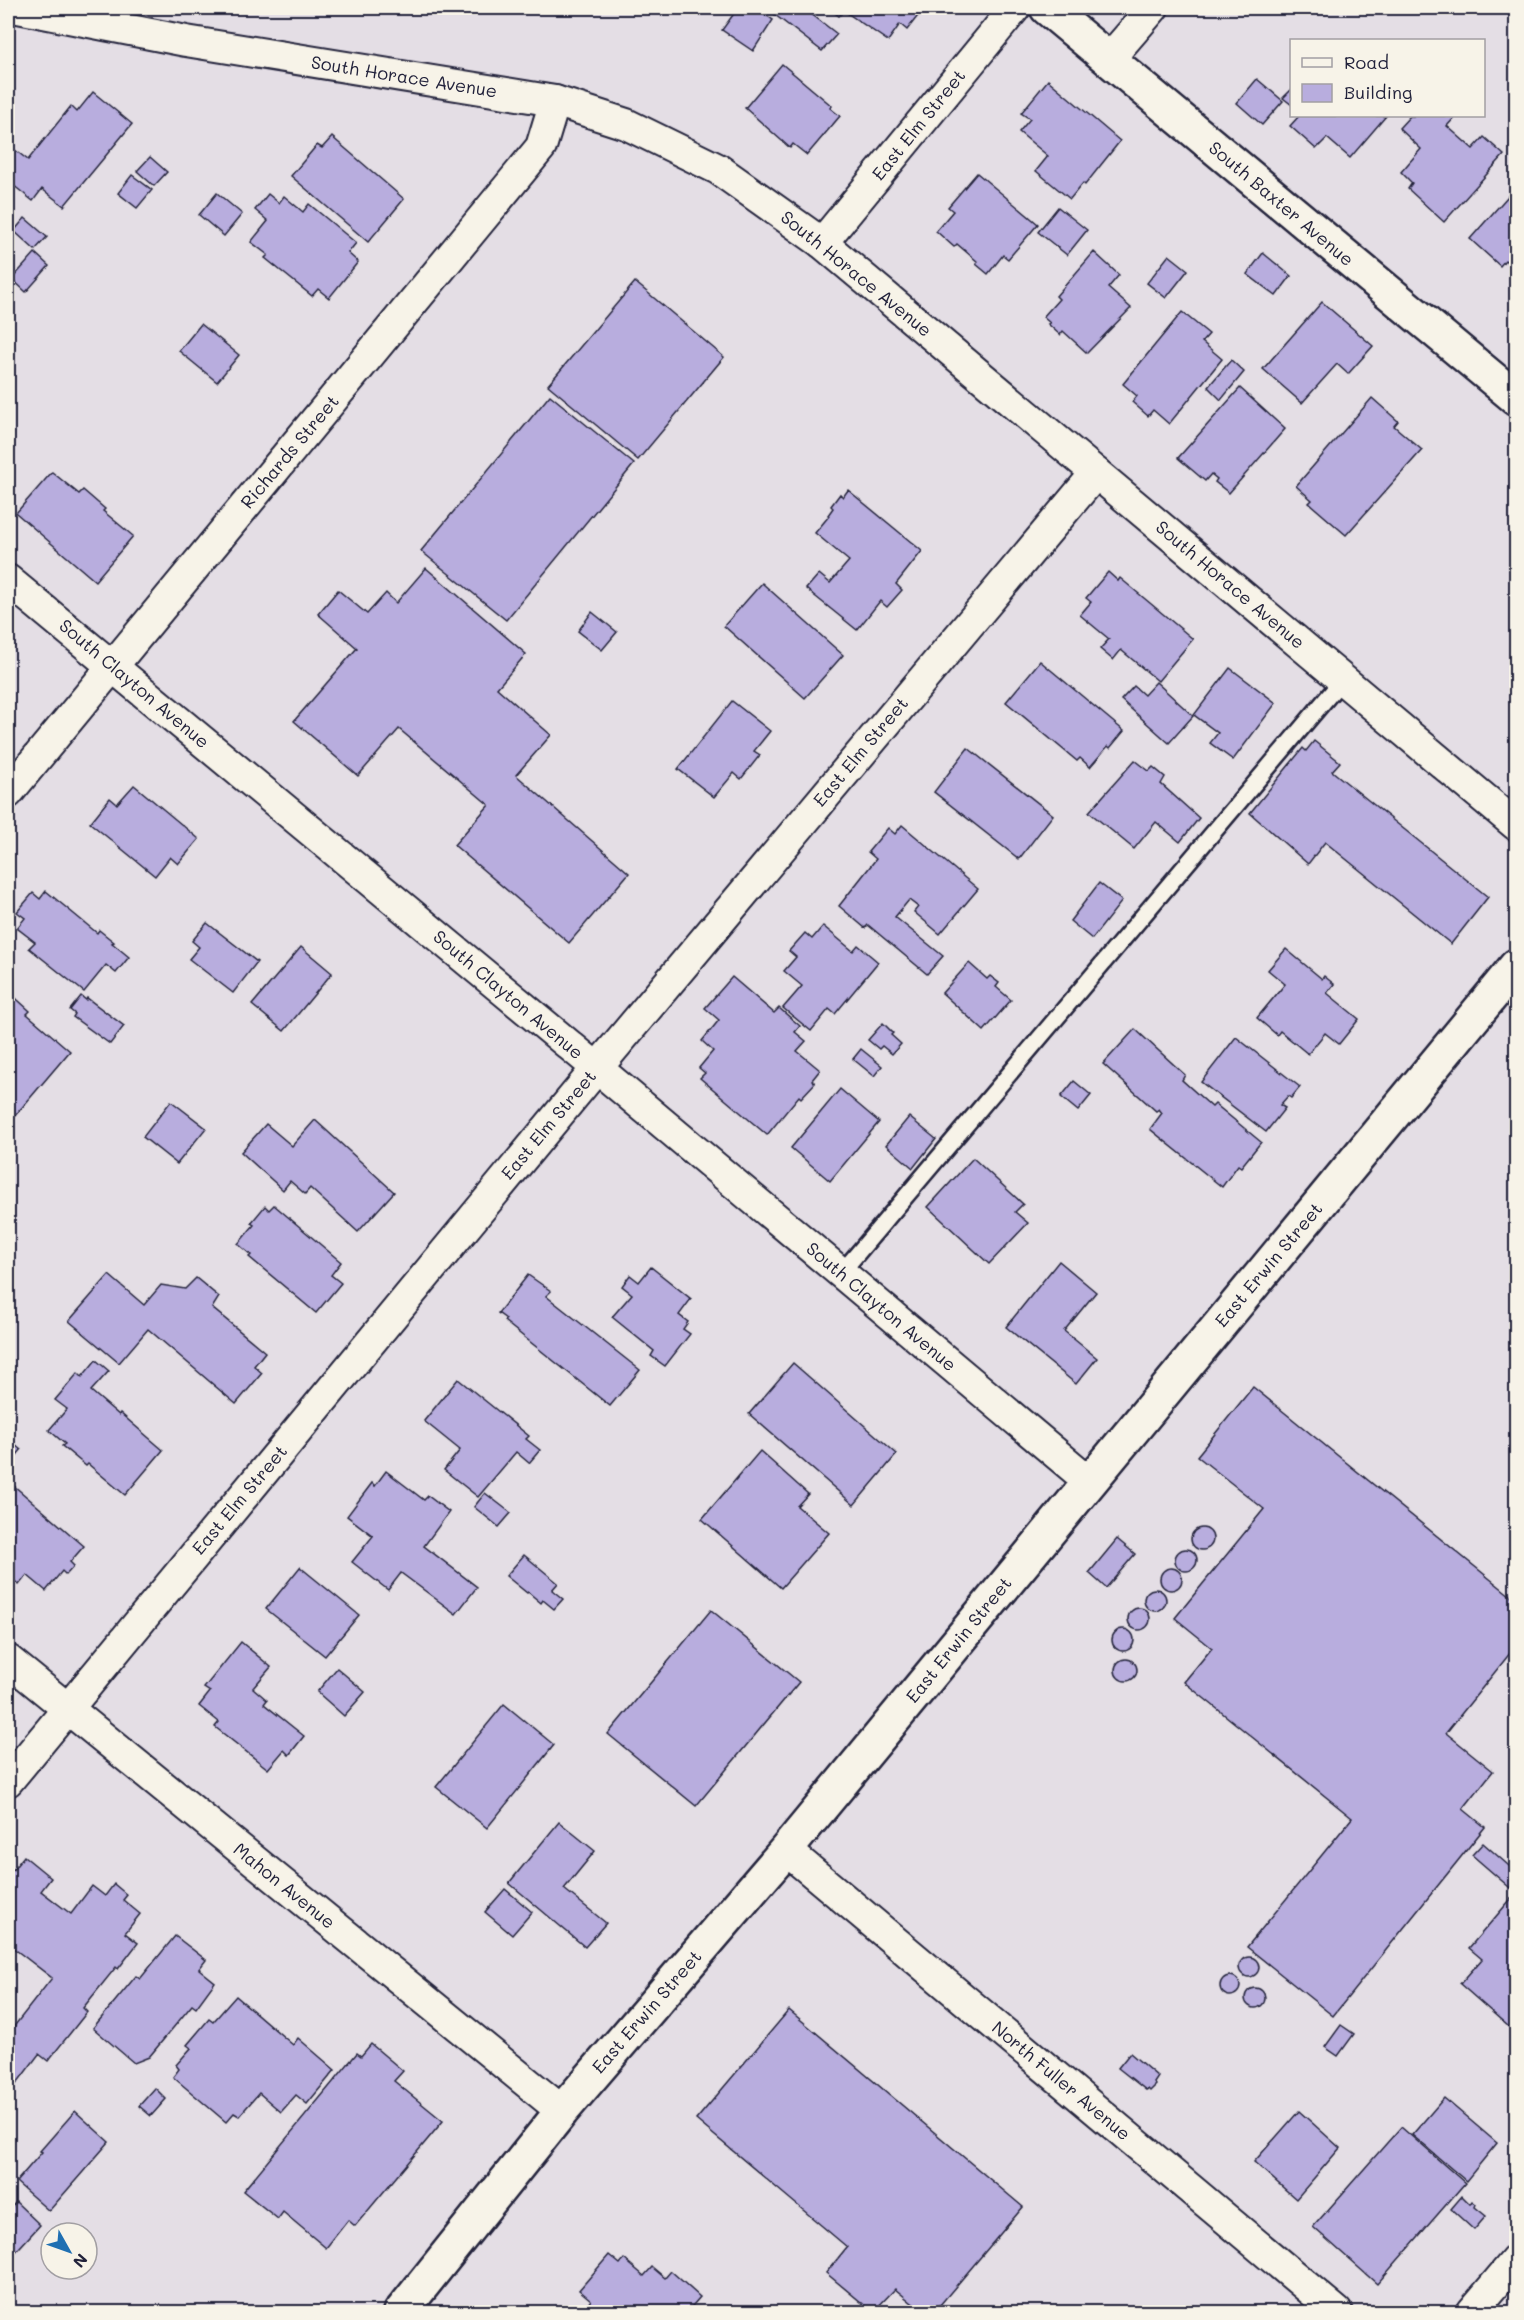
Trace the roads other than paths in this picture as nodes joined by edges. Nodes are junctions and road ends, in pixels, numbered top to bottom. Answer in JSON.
{"nodes":[{"id":1,"x":18,"y":8,"type":"edge"},
{"id":2,"x":1015,"y":8,"type":"edge"},
{"id":3,"x":1047,"y":8,"type":"edge"},
{"id":4,"x":1153,"y":8,"type":"edge"},
{"id":5,"x":1108,"y":60,"type":"junction"},
{"id":6,"x":555,"y":101,"type":"junction"},
{"id":7,"x":822,"y":243,"type":"junction"},
{"id":8,"x":1516,"y":398,"type":"edge"},
{"id":9,"x":1096,"y":473,"type":"junction"},
{"id":10,"x":8,"y":580,"type":"edge"},
{"id":11,"x":113,"y":666,"type":"junction"},
{"id":12,"x":1343,"y":680,"type":"junction"},
{"id":13,"x":8,"y":793,"type":"edge"},
{"id":14,"x":1516,"y":825,"type":"edge"},
{"id":15,"x":1516,"y":966,"type":"edge"},
{"id":16,"x":597,"y":1068,"type":"junction"},
{"id":17,"x":841,"y":1273,"type":"junction"},
{"id":18,"x":1090,"y":1482,"type":"junction"},
{"id":19,"x":8,"y":1660,"type":"edge"},
{"id":20,"x":66,"y":1710,"type":"junction"},
{"id":21,"x":8,"y":1781,"type":"edge"},
{"id":22,"x":786,"y":1850,"type":"junction"},
{"id":23,"x":562,"y":2111,"type":"junction"},
{"id":24,"x":1516,"y":2260,"type":"edge"},
{"id":25,"x":401,"y":2313,"type":"edge"},
{"id":26,"x":1337,"y":2313,"type":"edge"},
{"id":27,"x":1472,"y":2313,"type":"edge"}],
"edges":[{"from":1,"to":6,"type":"street","name":"South Horace Avenue"},
{"from":2,"to":7,"type":"street","name":"East Elm Street"},
{"from":3,"to":5,"type":"main road","name":"South Baxter Avenue"},
{"from":4,"to":5,"type":"street"},
{"from":5,"to":8,"type":"main road","name":"South Baxter Avenue"},
{"from":6,"to":7,"type":"street","name":"South Horace Avenue"},
{"from":6,"to":11,"type":"street","name":"Richards Street"},
{"from":7,"to":9,"type":"street","name":"South Horace Avenue"},
{"from":9,"to":12,"type":"street","name":"South Horace Avenue"},
{"from":9,"to":16,"type":"street","name":"East Elm Street"},
{"from":10,"to":11,"type":"street","name":"South Clayton Avenue"},
{"from":11,"to":13,"type":"street","name":"Richards Street"},
{"from":11,"to":16,"type":"street","name":"South Clayton Avenue"},
{"from":12,"to":14,"type":"street","name":"South Horace Avenue"},
{"from":12,"to":17,"type":"lane"},
{"from":15,"to":18,"type":"main road","name":"East Erwin Street"},
{"from":16,"to":17,"type":"street","name":"South Clayton Avenue"},
{"from":16,"to":20,"type":"street","name":"East Elm Street"},
{"from":17,"to":18,"type":"street","name":"South Clayton Avenue"},
{"from":18,"to":22,"type":"main road","name":"East Erwin Street"},
{"from":19,"to":20,"type":"street","name":"Mahon Avenue"},
{"from":20,"to":21,"type":"street","name":"East Elm Street"},
{"from":20,"to":23,"type":"street","name":"Mahon Avenue"},
{"from":22,"to":23,"type":"main road","name":"East Erwin Street"},
{"from":22,"to":26,"type":"street","name":"North Fuller Avenue"},
{"from":23,"to":25,"type":"main road","name":"East Erwin Street"},
{"from":24,"to":27,"type":"street"}]}
